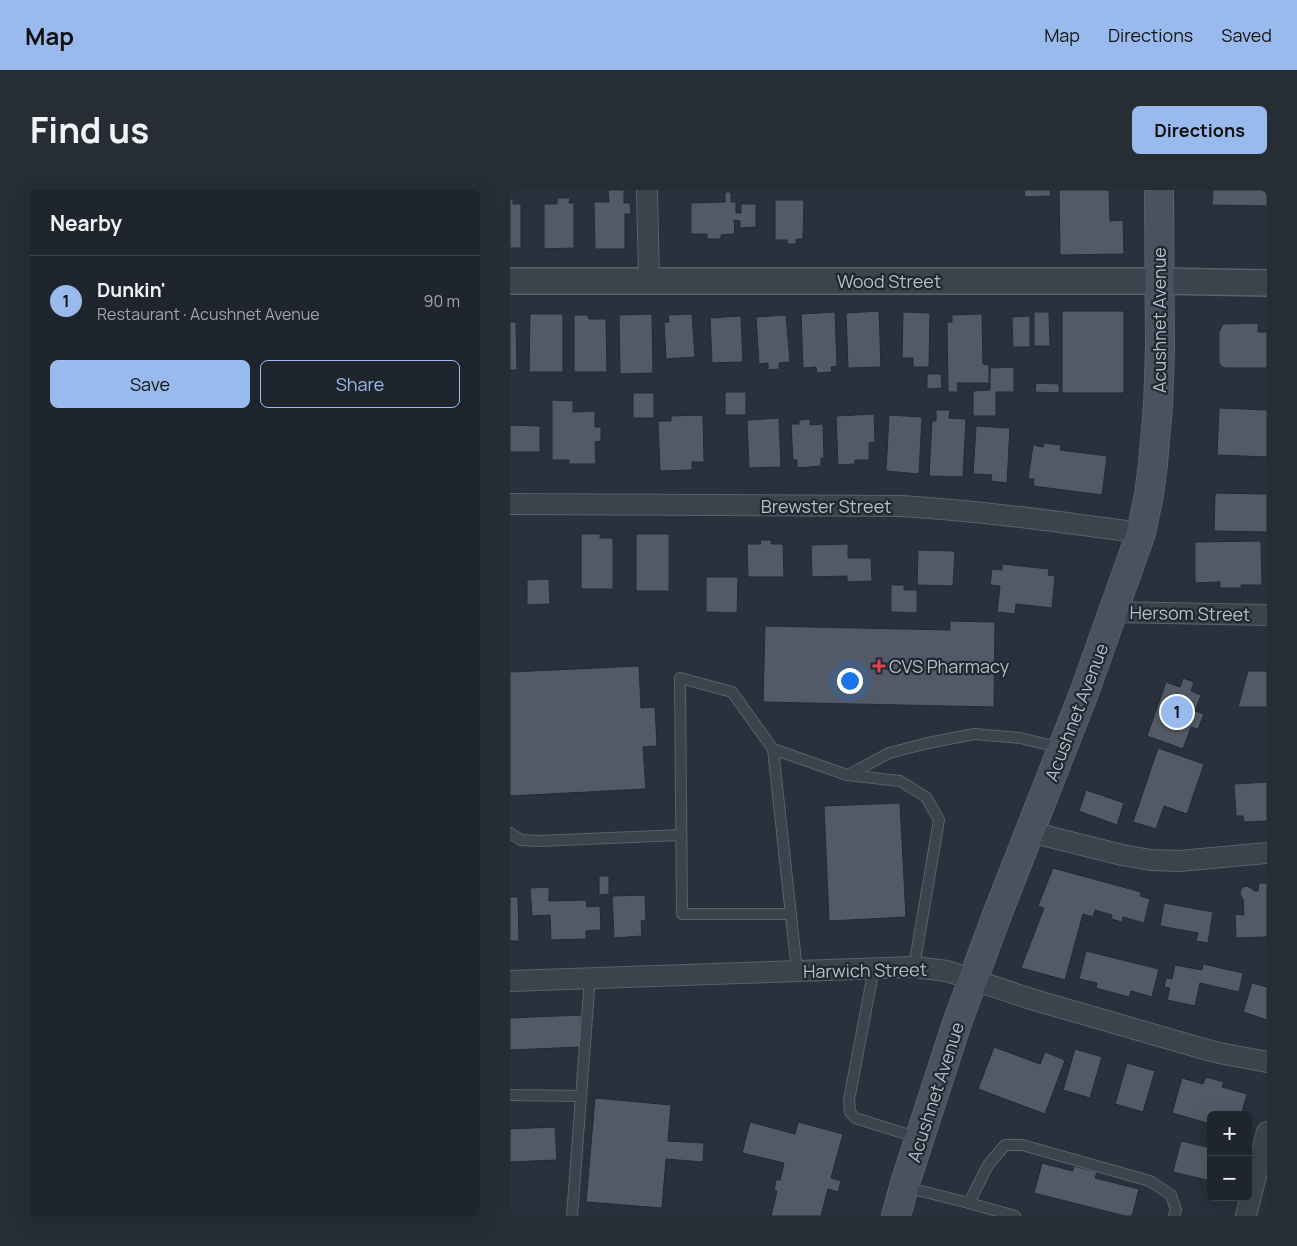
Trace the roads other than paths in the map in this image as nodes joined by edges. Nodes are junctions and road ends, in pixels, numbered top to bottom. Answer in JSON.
{"nodes":[{"id":1,"x":647,"y":190,"type":"edge"},
{"id":2,"x":1159,"y":190,"type":"edge"},
{"id":3,"x":510,"y":281,"type":"edge"},
{"id":4,"x":649,"y":281,"type":"junction"},
{"id":5,"x":1159,"y":281,"type":"junction"},
{"id":6,"x":1267,"y":283,"type":"edge"},
{"id":7,"x":510,"y":504,"type":"edge"},
{"id":8,"x":1141,"y":533,"type":"junction"},
{"id":9,"x":1113,"y":612,"type":"junction"},
{"id":10,"x":1267,"y":615,"type":"edge"},
{"id":11,"x":773,"y":749,"type":"junction"},
{"id":12,"x":1063,"y":749,"type":"junction"},
{"id":13,"x":847,"y":775,"type":"junction"},
{"id":14,"x":1030,"y":832,"type":"junction"},
{"id":15,"x":510,"y":833,"type":"edge"},
{"id":16,"x":681,"y":835,"type":"junction"},
{"id":17,"x":1267,"y":853,"type":"edge"},
{"id":18,"x":791,"y":914,"type":"junction"},
{"id":19,"x":914,"y":967,"type":"junction"},
{"id":20,"x":874,"y":968,"type":"junction"},
{"id":21,"x":797,"y":971,"type":"junction"},
{"id":22,"x":590,"y":978,"type":"junction"},
{"id":23,"x":973,"y":980,"type":"junction"},
{"id":24,"x":510,"y":981,"type":"edge"},
{"id":25,"x":1267,"y":1062,"type":"edge"},
{"id":26,"x":510,"y":1095,"type":"edge"},
{"id":27,"x":581,"y":1096,"type":"junction"},
{"id":28,"x":1267,"y":1132,"type":"edge"},
{"id":29,"x":920,"y":1138,"type":"junction"},
{"id":30,"x":904,"y":1186,"type":"junction"},
{"id":31,"x":968,"y":1204,"type":"junction"},
{"id":32,"x":572,"y":1216,"type":"edge"},
{"id":33,"x":896,"y":1216,"type":"edge"},
{"id":34,"x":1015,"y":1216,"type":"edge"},
{"id":35,"x":1174,"y":1216,"type":"edge"},
{"id":36,"x":1246,"y":1216,"type":"edge"}],
"edges":[{"from":1,"to":4,"type":"street"},
{"from":2,"to":5,"type":"main road","name":"Acushnet Avenue"},
{"from":3,"to":4,"type":"street","name":"Wood Street"},
{"from":4,"to":5,"type":"street","name":"Wood Street"},
{"from":5,"to":6,"type":"street","name":"Wood Street"},
{"from":5,"to":8,"type":"main road","name":"Acushnet Avenue"},
{"from":7,"to":8,"type":"street","name":"Brewster Street"},
{"from":8,"to":9,"type":"main road","name":"Acushnet Avenue"},
{"from":9,"to":10,"type":"street","name":"Hersom Street"},
{"from":9,"to":12,"type":"main road","name":"Acushnet Avenue"},
{"from":11,"to":13,"type":"lane"},
{"from":11,"to":16,"type":"lane"},
{"from":11,"to":18,"type":"lane"},
{"from":12,"to":13,"type":"lane"},
{"from":12,"to":14,"type":"main road","name":"Acushnet Avenue"},
{"from":13,"to":19,"type":"lane"},
{"from":14,"to":17,"type":"street"},
{"from":14,"to":23,"type":"main road","name":"Acushnet Avenue"},
{"from":15,"to":16,"type":"lane"},
{"from":16,"to":18,"type":"lane"},
{"from":18,"to":21,"type":"lane"},
{"from":19,"to":20,"type":"street","name":"Harwich Street"},
{"from":19,"to":23,"type":"street","name":"Harwich Street"},
{"from":20,"to":21,"type":"street","name":"Harwich Street"},
{"from":20,"to":29,"type":"lane"},
{"from":21,"to":22,"type":"street","name":"Harwich Street"},
{"from":22,"to":24,"type":"street","name":"Harwich Street"},
{"from":22,"to":27,"type":"lane"},
{"from":23,"to":25,"type":"street","name":"Harwich Street"},
{"from":23,"to":29,"type":"main road","name":"Acushnet Avenue"},
{"from":26,"to":27,"type":"lane"},
{"from":27,"to":32,"type":"lane"},
{"from":28,"to":36,"type":"street"},
{"from":29,"to":30,"type":"main road","name":"Acushnet Avenue"},
{"from":30,"to":31,"type":"lane"},
{"from":30,"to":33,"type":"main road","name":"Acushnet Avenue"},
{"from":31,"to":34,"type":"lane"},
{"from":31,"to":35,"type":"lane"}]}
